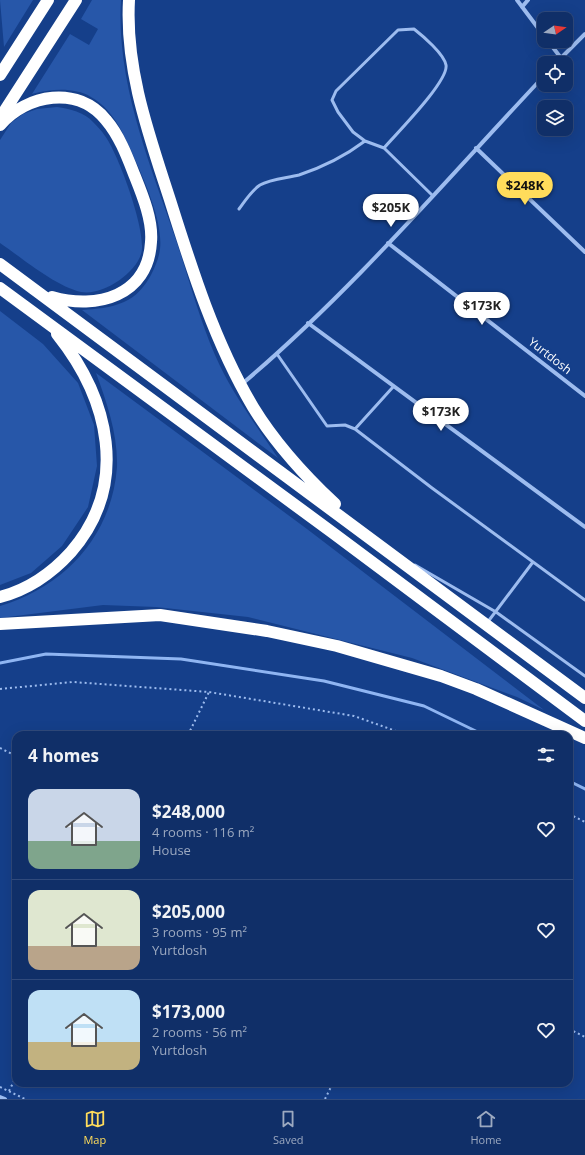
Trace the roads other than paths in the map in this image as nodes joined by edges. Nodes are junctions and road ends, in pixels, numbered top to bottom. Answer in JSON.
{"nodes":[{"id":1,"x":48,"y":0,"type":"edge"},
{"id":2,"x":76,"y":0,"type":"edge"},
{"id":3,"x":129,"y":0,"type":"edge"},
{"id":4,"x":517,"y":0,"type":"edge"},
{"id":5,"x":528,"y":0,"type":"edge"},
{"id":6,"x":522,"y":7,"type":"junction"},
{"id":7,"x":537,"y":27,"type":"edge"},
{"id":8,"x":585,"y":34,"type":"edge"},
{"id":9,"x":553,"y":48,"type":"edge"},
{"id":10,"x":559,"y":56,"type":"edge"},
{"id":11,"x":563,"y":56,"type":"edge"},
{"id":12,"x":0,"y":75,"type":"edge"},
{"id":13,"x":537,"y":83,"type":"edge"},
{"id":14,"x":0,"y":118,"type":"edge"},
{"id":15,"x":0,"y":125,"type":"edge"},
{"id":16,"x":365,"y":141,"type":"junction"},
{"id":17,"x":384,"y":148,"type":"junction"},
{"id":18,"x":476,"y":148,"type":"junction"},
{"id":19,"x":432,"y":195,"type":"junction"},
{"id":20,"x":239,"y":208,"type":"dead end"},
{"id":21,"x":388,"y":243,"type":"junction"},
{"id":22,"x":585,"y":252,"type":"edge"},
{"id":23,"x":0,"y":264,"type":"edge"},
{"id":24,"x":0,"y":288,"type":"edge"},
{"id":25,"x":43,"y":294,"type":"junction"},
{"id":26,"x":33,"y":311,"type":"junction"},
{"id":27,"x":308,"y":323,"type":"junction"},
{"id":28,"x":278,"y":354,"type":"junction"},
{"id":29,"x":241,"y":384,"type":"junction"},
{"id":30,"x":393,"y":387,"type":"junction"},
{"id":31,"x":585,"y":396,"type":"edge"},
{"id":32,"x":355,"y":429,"type":"junction"},
{"id":33,"x":585,"y":527,"type":"edge"},
{"id":34,"x":377,"y":543,"type":"junction"},
{"id":35,"x":533,"y":562,"type":"junction"},
{"id":36,"x":0,"y":597,"type":"edge"},
{"id":37,"x":585,"y":600,"type":"edge"},
{"id":38,"x":496,"y":612,"type":"junction"},
{"id":39,"x":0,"y":624,"type":"edge"},
{"id":40,"x":486,"y":624,"type":"junction"},
{"id":41,"x":585,"y":676,"type":"edge"},
{"id":42,"x":585,"y":698,"type":"edge"},
{"id":43,"x":585,"y":721,"type":"edge"},
{"id":44,"x":569,"y":731,"type":"edge"},
{"id":45,"x":573,"y":733,"type":"edge"},
{"id":46,"x":585,"y":738,"type":"edge"},
{"id":47,"x":0,"y":1097,"type":"edge"},
{"id":48,"x":5,"y":1099,"type":"edge"}],
"edges":[{"from":1,"to":12,"type":"highway"},
{"from":2,"to":14,"type":"highway"},
{"from":3,"to":29,"type":"highway"},
{"from":4,"to":6,"type":"street"},
{"from":5,"to":6,"type":"street"},
{"from":6,"to":7,"type":"street"},
{"from":8,"to":11,"type":"street"},
{"from":9,"to":10,"type":"street"},
{"from":13,"to":18,"type":"street"},
{"from":15,"to":25,"type":"highway"},
{"from":16,"to":17,"type":"lane"},
{"from":16,"to":17,"type":"lane"},
{"from":16,"to":20,"type":"lane"},
{"from":17,"to":19,"type":"lane"},
{"from":18,"to":19,"type":"street"},
{"from":18,"to":22,"type":"street"},
{"from":19,"to":21,"type":"street"},
{"from":21,"to":27,"type":"street"},
{"from":21,"to":31,"type":"street","name":"Yurtdosh"},
{"from":23,"to":25,"type":"highway"},
{"from":24,"to":26,"type":"highway"},
{"from":25,"to":34,"type":"highway"},
{"from":26,"to":36,"type":"highway"},
{"from":26,"to":43,"type":"highway"},
{"from":27,"to":28,"type":"street"},
{"from":27,"to":30,"type":"street"},
{"from":28,"to":29,"type":"street"},
{"from":28,"to":32,"type":"lane"},
{"from":29,"to":34,"type":"highway"},
{"from":30,"to":32,"type":"lane"},
{"from":30,"to":33,"type":"street"},
{"from":32,"to":35,"type":"lane"},
{"from":34,"to":38,"type":"lane"},
{"from":34,"to":40,"type":"highway"},
{"from":35,"to":37,"type":"lane"},
{"from":35,"to":38,"type":"lane"},
{"from":38,"to":40,"type":"lane"},
{"from":38,"to":41,"type":"lane"},
{"from":39,"to":44,"type":"highway"},
{"from":40,"to":42,"type":"highway"},
{"from":45,"to":46,"type":"highway"},
{"from":47,"to":48,"type":"street"}]}
